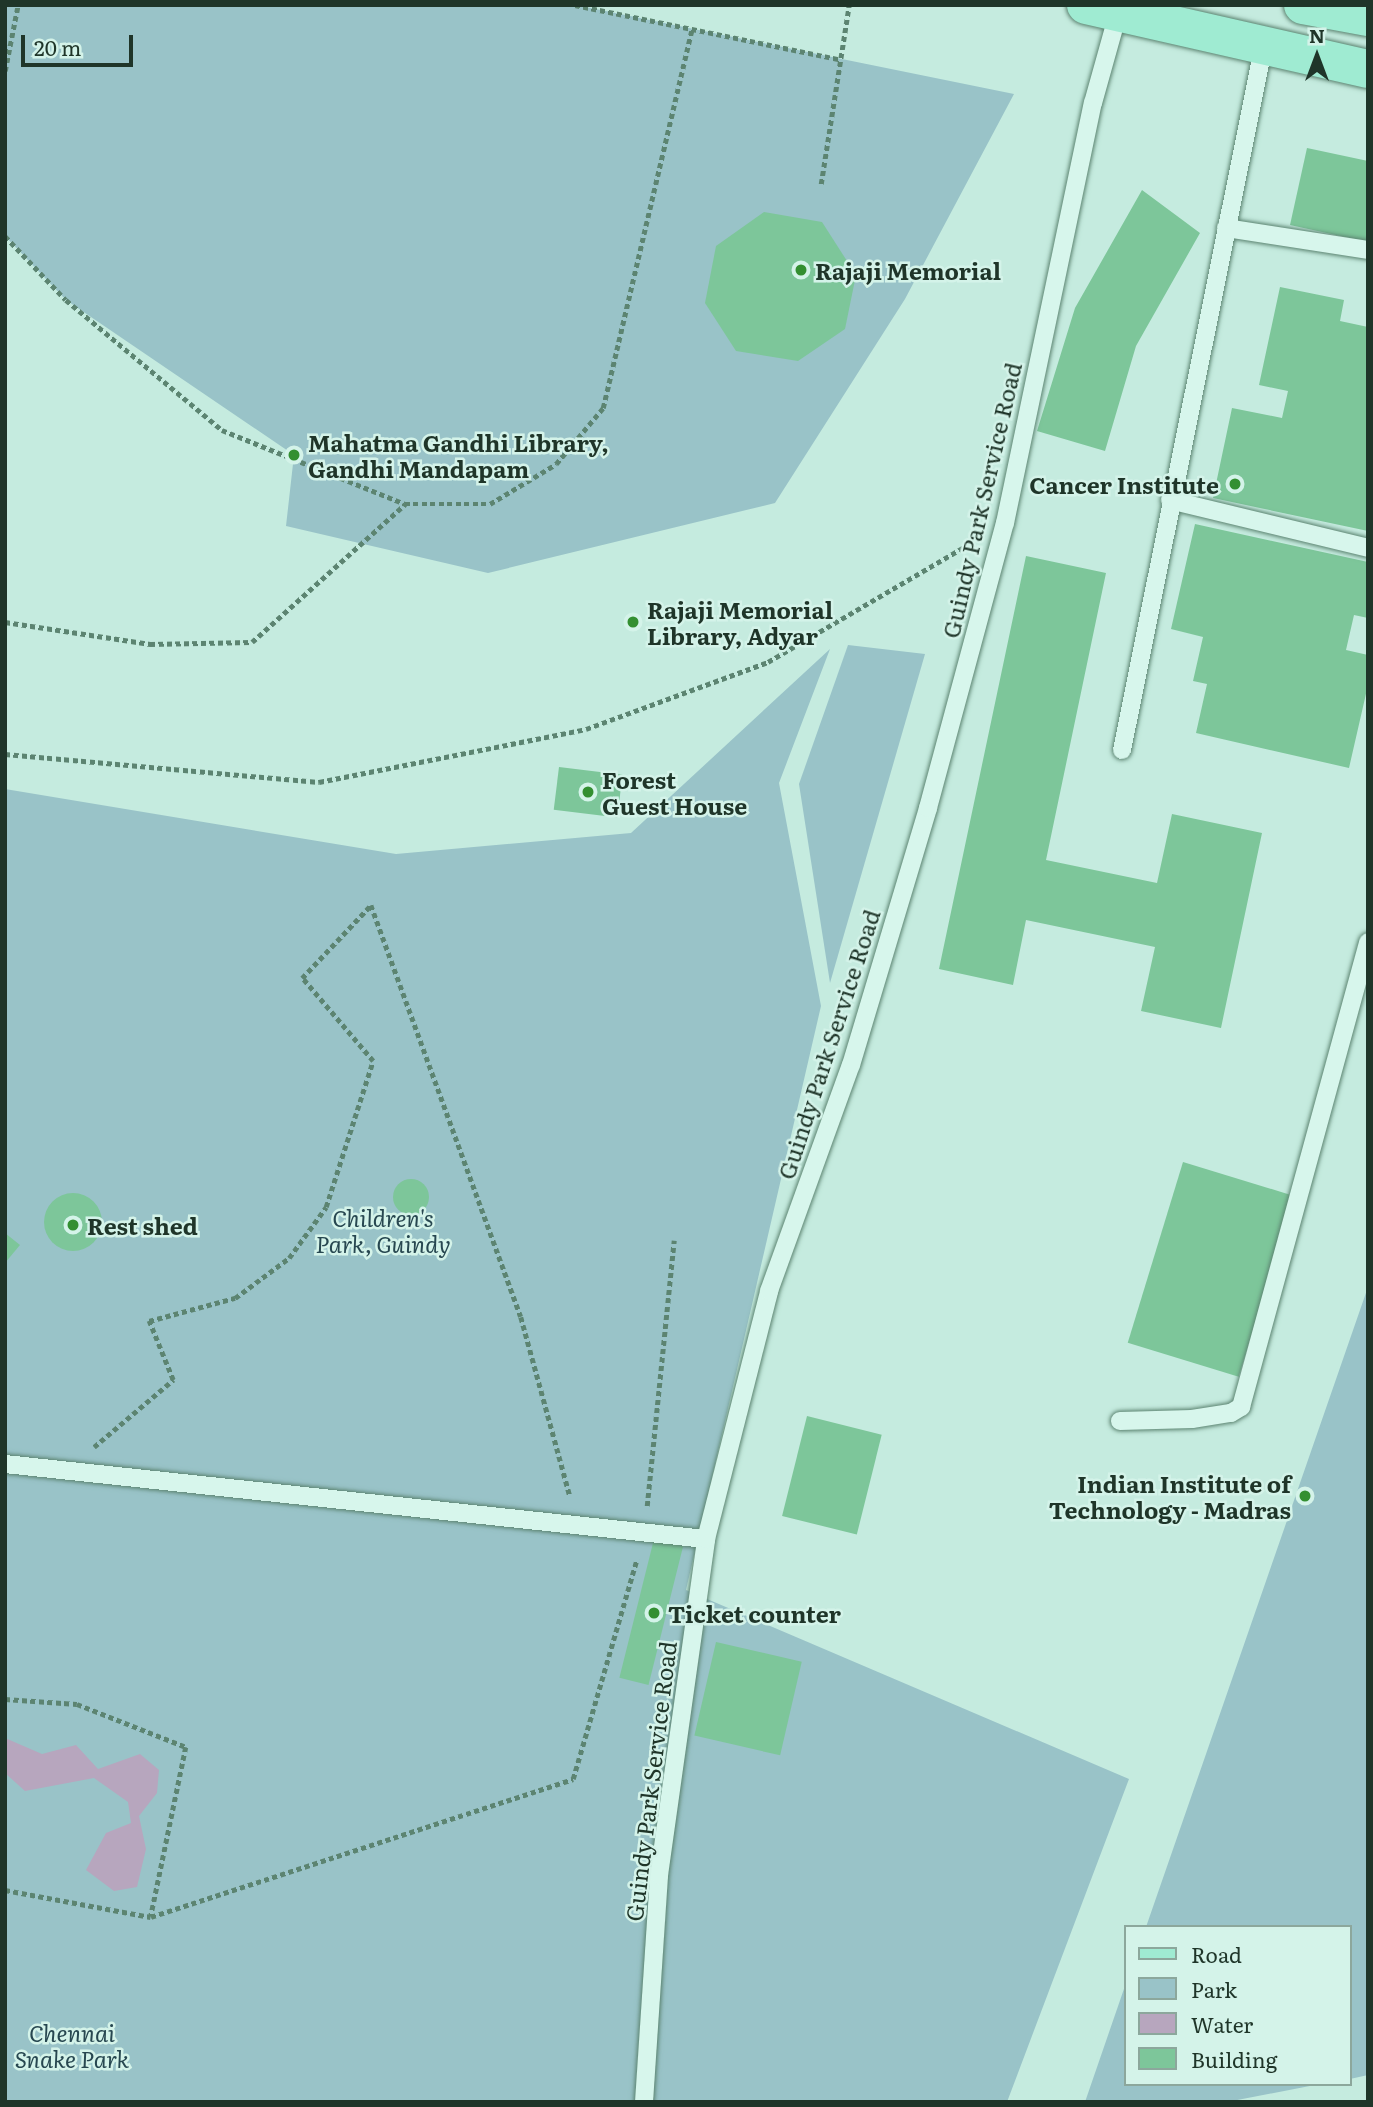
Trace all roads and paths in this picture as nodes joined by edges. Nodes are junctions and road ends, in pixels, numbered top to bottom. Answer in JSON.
{"nodes":[{"id":1,"x":18,"y":5,"type":"edge"},
{"id":2,"x":575,"y":5,"type":"edge"},
{"id":3,"x":849,"y":5,"type":"edge"},
{"id":4,"x":1303,"y":5,"type":"edge"},
{"id":5,"x":1102,"y":8,"type":"edge"},
{"id":6,"x":1368,"y":17,"type":"edge"},
{"id":7,"x":692,"y":29,"type":"junction"},
{"id":8,"x":1264,"y":44,"type":"junction"},
{"id":9,"x":839,"y":59,"type":"junction"},
{"id":10,"x":1368,"y":69,"type":"edge"},
{"id":11,"x":5,"y":71,"type":"edge"},
{"id":12,"x":821,"y":184,"type":"dead end"},
{"id":13,"x":1226,"y":228,"type":"junction"},
{"id":14,"x":5,"y":236,"type":"edge"},
{"id":15,"x":1368,"y":250,"type":"edge"},
{"id":16,"x":1170,"y":500,"type":"junction"},
{"id":17,"x":405,"y":504,"type":"junction"},
{"id":18,"x":1005,"y":523,"type":"junction"},
{"id":19,"x":1368,"y":548,"type":"edge"},
{"id":20,"x":5,"y":622,"type":"edge"},
{"id":21,"x":1122,"y":750,"type":"dead end"},
{"id":22,"x":5,"y":754,"type":"edge"},
{"id":23,"x":1368,"y":942,"type":"edge"},
{"id":24,"x":674,"y":1240,"type":"dead end"},
{"id":25,"x":1120,"y":1421,"type":"dead end"},
{"id":26,"x":5,"y":1464,"type":"edge"},
{"id":27,"x":73,"y":1471,"type":"junction"},
{"id":28,"x":578,"y":1526,"type":"junction"},
{"id":29,"x":644,"y":1534,"type":"junction"},
{"id":30,"x":706,"y":1539,"type":"junction"},
{"id":31,"x":5,"y":1699,"type":"edge"},
{"id":32,"x":5,"y":1890,"type":"edge"},
{"id":33,"x":151,"y":1917,"type":"junction"},
{"id":34,"x":644,"y":2102,"type":"edge"}],
"edges":[{"from":1,"to":11,"type":"path"},
{"from":2,"to":7,"type":"path"},
{"from":3,"to":9,"type":"path"},
{"from":4,"to":6,"type":"main road"},
{"from":5,"to":8,"type":"main road"},
{"from":5,"to":18,"type":"lane","name":"Guindy Park Service Road"},
{"from":7,"to":9,"type":"path"},
{"from":7,"to":17,"type":"path"},
{"from":8,"to":10,"type":"main road"},
{"from":8,"to":13,"type":"lane"},
{"from":9,"to":12,"type":"path"},
{"from":13,"to":15,"type":"lane"},
{"from":13,"to":16,"type":"lane"},
{"from":14,"to":17,"type":"path"},
{"from":16,"to":19,"type":"lane"},
{"from":16,"to":21,"type":"lane"},
{"from":17,"to":20,"type":"path"},
{"from":18,"to":22,"type":"path"},
{"from":18,"to":30,"type":"lane","name":"Guindy Park Service Road"},
{"from":23,"to":25,"type":"lane"},
{"from":24,"to":29,"type":"path"},
{"from":26,"to":27,"type":"lane"},
{"from":27,"to":28,"type":"lane"},
{"from":27,"to":28,"type":"path"},
{"from":28,"to":29,"type":"lane"},
{"from":29,"to":30,"type":"lane"},
{"from":29,"to":33,"type":"path"},
{"from":30,"to":34,"type":"lane","name":"Guindy Park Service Road"},
{"from":31,"to":33,"type":"path"},
{"from":32,"to":33,"type":"path"}]}
